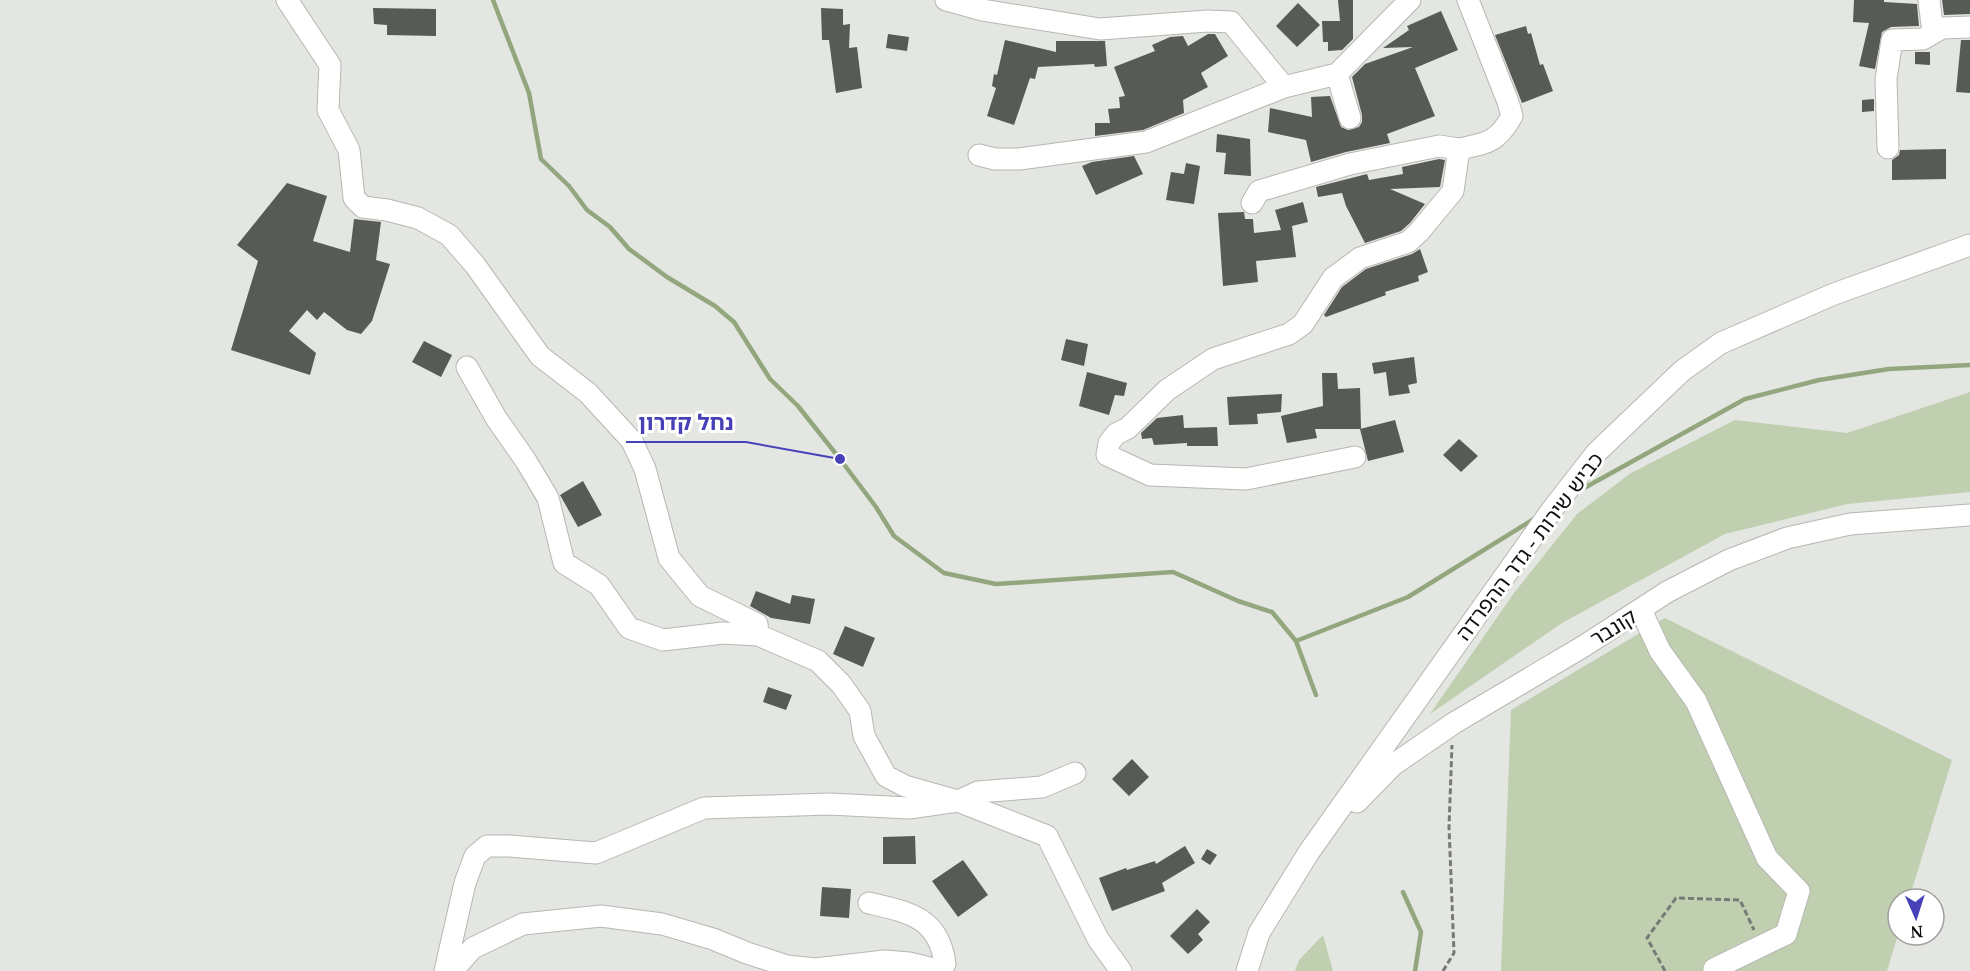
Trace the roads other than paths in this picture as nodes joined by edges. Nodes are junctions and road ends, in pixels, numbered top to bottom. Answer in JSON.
{"nodes":[{"id":1,"x":287,"y":0,"type":"edge"},
{"id":2,"x":946,"y":0,"type":"edge"},
{"id":3,"x":1410,"y":0,"type":"edge"},
{"id":4,"x":1468,"y":0,"type":"edge"},
{"id":5,"x":1929,"y":0,"type":"edge"},
{"id":6,"x":1970,"y":27,"type":"edge"},
{"id":7,"x":1933,"y":33,"type":"junction"},
{"id":8,"x":1337,"y":74,"type":"junction"},
{"id":9,"x":1284,"y":87,"type":"junction"},
{"id":10,"x":1350,"y":118,"type":"dead end"},
{"id":11,"x":1888,"y":148,"type":"dead end"},
{"id":12,"x":1459,"y":149,"type":"junction"},
{"id":13,"x":979,"y":155,"type":"dead end"},
{"id":14,"x":1252,"y":203,"type":"dead end"},
{"id":15,"x":1970,"y":245,"type":"edge"},
{"id":16,"x":467,"y":367,"type":"dead end"},
{"id":17,"x":1355,"y":457,"type":"dead end"},
{"id":18,"x":1970,"y":515,"type":"edge"},
{"id":19,"x":1641,"y":610,"type":"junction"},
{"id":20,"x":758,"y":635,"type":"junction"},
{"id":21,"x":1075,"y":773,"type":"dead end"},
{"id":22,"x":958,"y":801,"type":"junction"},
{"id":23,"x":1309,"y":852,"type":"junction"},
{"id":24,"x":869,"y":903,"type":"dead end"},
{"id":25,"x":1714,"y":969,"type":"dead end"},
{"id":26,"x":445,"y":971,"type":"edge"},
{"id":27,"x":452,"y":971,"type":"edge"},
{"id":28,"x":1121,"y":971,"type":"edge"},
{"id":29,"x":1247,"y":971,"type":"edge"}],
"edges":[{"from":1,"to":20,"type":"street"},
{"from":2,"to":9,"type":"street"},
{"from":3,"to":8,"type":"street"},
{"from":4,"to":12,"type":"street"},
{"from":5,"to":7,"type":"street"},
{"from":6,"to":7,"type":"street"},
{"from":7,"to":11,"type":"street"},
{"from":8,"to":9,"type":"street"},
{"from":8,"to":10,"type":"street"},
{"from":9,"to":13,"type":"street"},
{"from":12,"to":14,"type":"street"},
{"from":12,"to":17,"type":"street"},
{"from":15,"to":23,"type":"street","name":"כביש שירות - גדר ההפרדה"},
{"from":16,"to":20,"type":"street"},
{"from":18,"to":19,"type":"street","name":"קונבר"},
{"from":19,"to":23,"type":"street","name":"קונבר"},
{"from":19,"to":25,"type":"street"},
{"from":20,"to":22,"type":"street"},
{"from":21,"to":22,"type":"street"},
{"from":22,"to":26,"type":"street"},
{"from":22,"to":28,"type":"street"},
{"from":23,"to":29,"type":"street","name":"כביש שירות - גדר ההפרדה"},
{"from":24,"to":27,"type":"street"}]}
